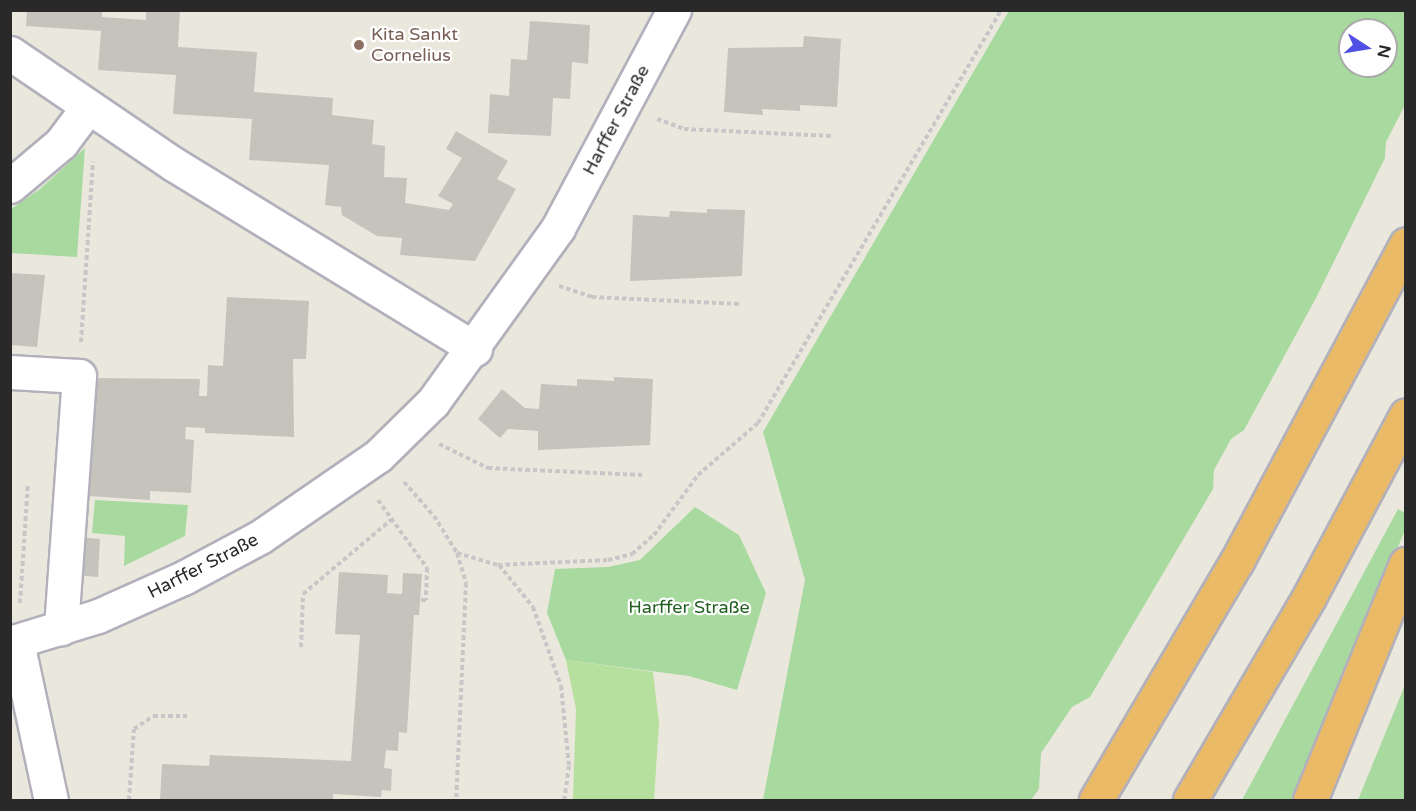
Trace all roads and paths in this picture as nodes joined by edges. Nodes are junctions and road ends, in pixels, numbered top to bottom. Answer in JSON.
{"nodes":[{"id":1,"x":674,"y":10,"type":"edge"},
{"id":2,"x":1001,"y":10,"type":"edge"},
{"id":3,"x":10,"y":53,"type":"edge"},
{"id":4,"x":625,"y":106,"type":"junction"},
{"id":5,"x":92,"y":109,"type":"junction"},
{"id":6,"x":832,"y":136,"type":"dead end"},
{"id":7,"x":10,"y":186,"type":"edge"},
{"id":8,"x":1406,"y":244,"type":"edge"},
{"id":9,"x":526,"y":274,"type":"junction"},
{"id":10,"x":740,"y":304,"type":"dead end"},
{"id":11,"x":475,"y":349,"type":"junction"},
{"id":12,"x":10,"y":372,"type":"edge"},
{"id":13,"x":79,"y":376,"type":"junction"},
{"id":14,"x":1406,"y":415,"type":"edge"},
{"id":15,"x":407,"y":428,"type":"junction"},
{"id":16,"x":357,"y":472,"type":"junction"},
{"id":17,"x":643,"y":475,"type":"dead end"},
{"id":18,"x":28,"y":484,"type":"dead end"},
{"id":19,"x":414,"y":492,"type":"dead end"},
{"id":20,"x":392,"y":519,"type":"junction"},
{"id":21,"x":457,"y":553,"type":"junction"},
{"id":22,"x":1406,"y":564,"type":"edge"},
{"id":23,"x":498,"y":565,"type":"junction"},
{"id":24,"x":420,"y":600,"type":"dead end"},
{"id":25,"x":61,"y":628,"type":"junction"},
{"id":26,"x":14,"y":643,"type":"edge"},
{"id":27,"x":301,"y":647,"type":"dead end"},
{"id":28,"x":187,"y":716,"type":"dead end"},
{"id":29,"x":51,"y":801,"type":"edge"},
{"id":30,"x":129,"y":801,"type":"edge"},
{"id":31,"x":456,"y":801,"type":"edge"},
{"id":32,"x":564,"y":801,"type":"edge"},
{"id":33,"x":1096,"y":801,"type":"edge"},
{"id":34,"x":1190,"y":801,"type":"edge"},
{"id":35,"x":1310,"y":801,"type":"edge"}],
"edges":[{"from":1,"to":4,"type":"street","name":"Harffer Straße"},
{"from":2,"to":23,"type":"path"},
{"from":3,"to":5,"type":"street"},
{"from":4,"to":6,"type":"path"},
{"from":4,"to":9,"type":"street","name":"Harffer Straße"},
{"from":5,"to":7,"type":"street"},
{"from":5,"to":11,"type":"street"},
{"from":5,"to":13,"type":"path"},
{"from":8,"to":33,"type":"highway"},
{"from":9,"to":10,"type":"path"},
{"from":9,"to":11,"type":"street","name":"Harffer Straße"},
{"from":11,"to":15,"type":"street","name":"Harffer Straße"},
{"from":12,"to":13,"type":"street"},
{"from":13,"to":25,"type":"street"},
{"from":14,"to":34,"type":"highway"},
{"from":15,"to":16,"type":"street","name":"Harffer Straße"},
{"from":15,"to":17,"type":"path"},
{"from":16,"to":20,"type":"path"},
{"from":16,"to":25,"type":"street","name":"Harffer Straße"},
{"from":18,"to":26,"type":"path"},
{"from":19,"to":21,"type":"path"},
{"from":20,"to":24,"type":"path"},
{"from":20,"to":27,"type":"path"},
{"from":21,"to":23,"type":"path"},
{"from":21,"to":31,"type":"path"},
{"from":22,"to":35,"type":"highway"},
{"from":23,"to":32,"type":"path"},
{"from":25,"to":26,"type":"street","name":"Harffer Straße"},
{"from":26,"to":29,"type":"street"},
{"from":28,"to":30,"type":"path"}]}
